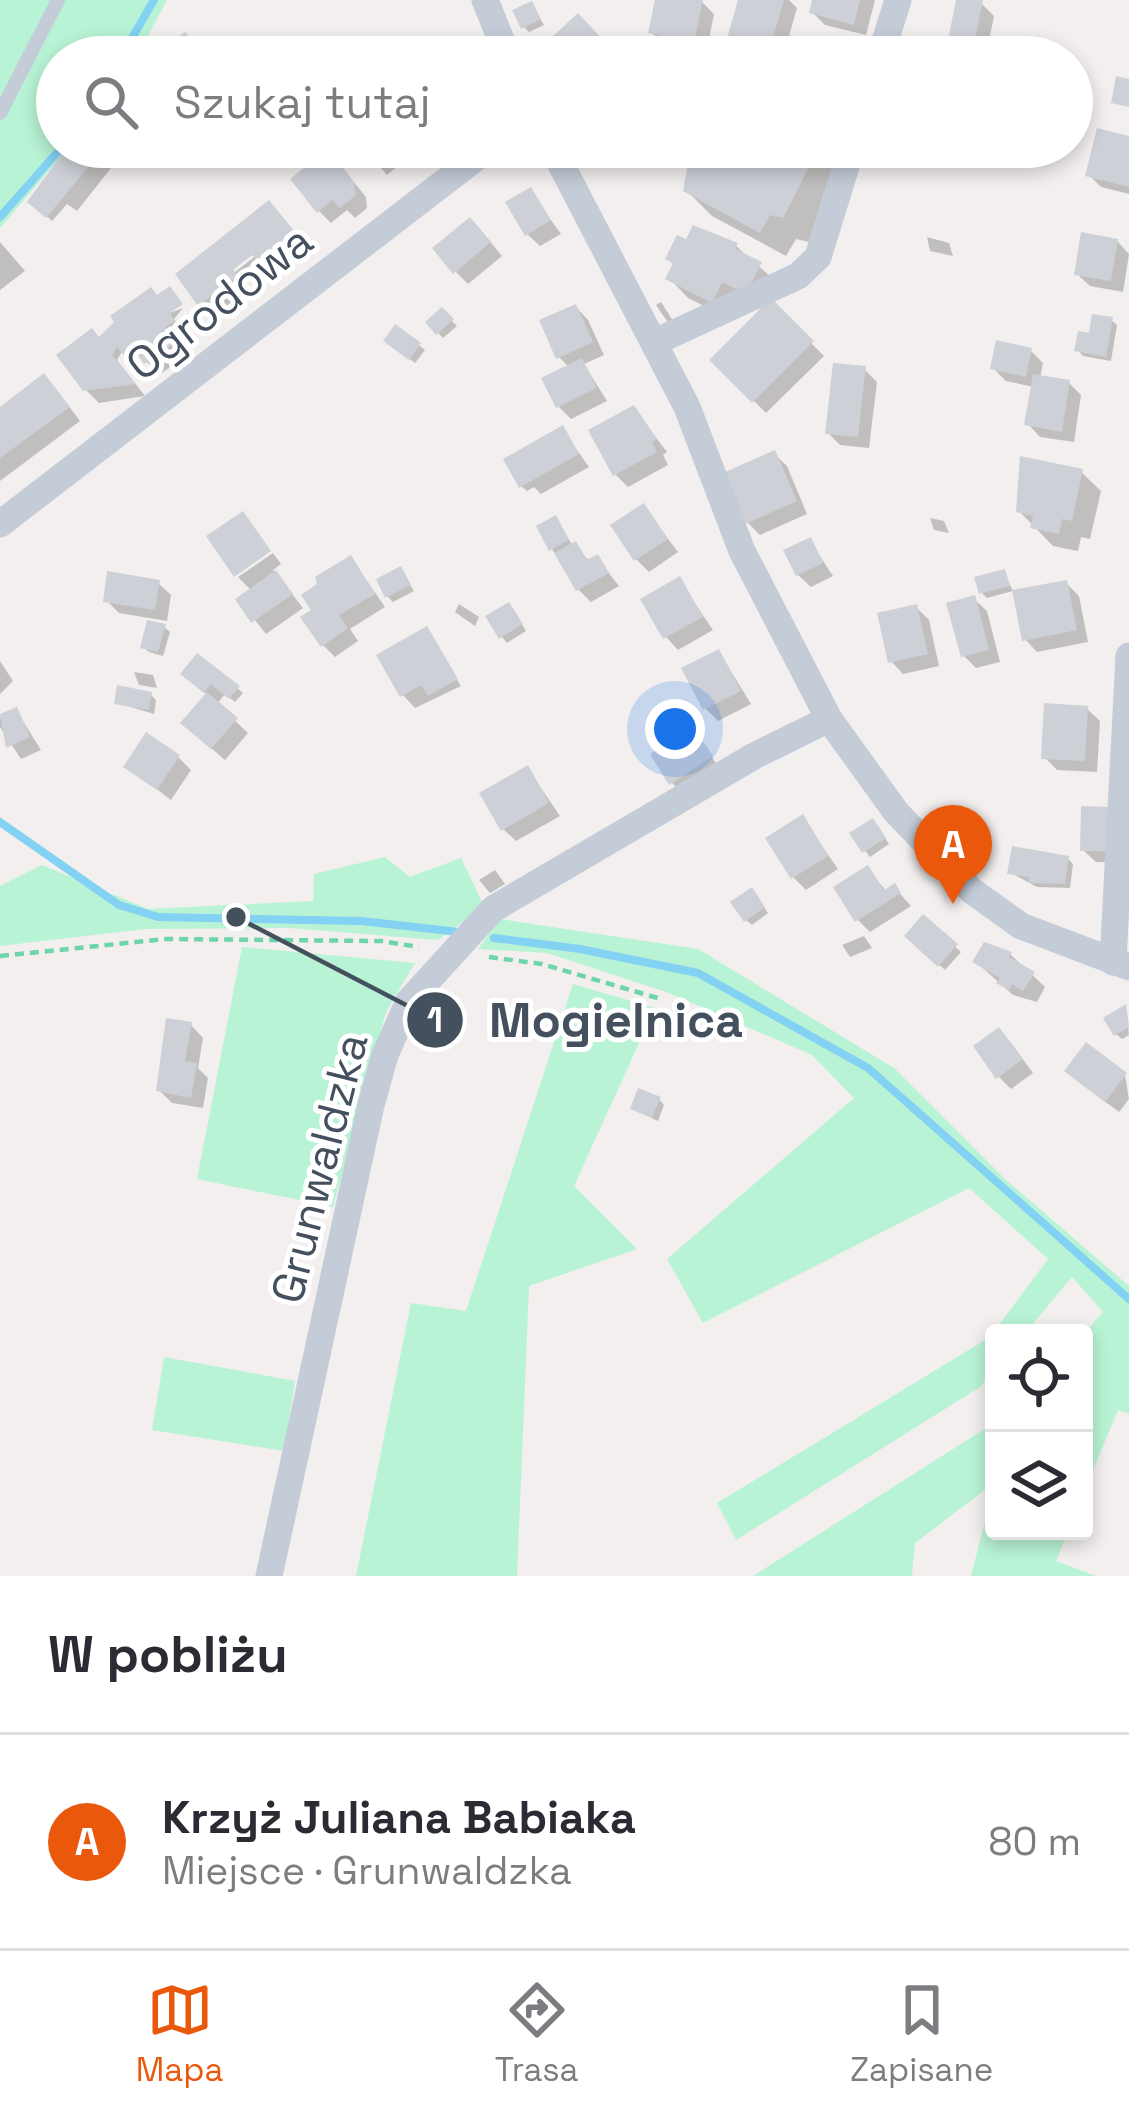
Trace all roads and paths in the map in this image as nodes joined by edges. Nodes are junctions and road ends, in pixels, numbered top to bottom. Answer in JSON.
{"nodes":[{"id":1,"x":58,"y":0,"type":"edge"},
{"id":2,"x":485,"y":0,"type":"edge"},
{"id":3,"x":898,"y":0,"type":"edge"},
{"id":4,"x":40,"y":36,"type":"edge"},
{"id":5,"x":500,"y":36,"type":"edge"},
{"id":6,"x":887,"y":36,"type":"edge"},
{"id":7,"x":36,"y":43,"type":"edge"},
{"id":8,"x":0,"y":113,"type":"edge"},
{"id":9,"x":463,"y":168,"type":"edge"},
{"id":10,"x":562,"y":168,"type":"edge"},
{"id":11,"x":846,"y":168,"type":"edge"},
{"id":12,"x":655,"y":342,"type":"junction"},
{"id":13,"x":0,"y":524,"type":"edge"},
{"id":14,"x":1129,"y":656,"type":"edge"},
{"id":15,"x":829,"y":718,"type":"junction"},
{"id":16,"x":452,"y":952,"type":"junction"},
{"id":17,"x":0,"y":956,"type":"edge"},
{"id":18,"x":1121,"y":964,"type":"edge"},
{"id":19,"x":661,"y":999,"type":"dead end"},
{"id":20,"x":268,"y":1576,"type":"edge"}],
"edges":[{"from":1,"to":4,"type":"lane"},
{"from":2,"to":5,"type":"street"},
{"from":3,"to":6,"type":"street"},
{"from":7,"to":8,"type":"lane"},
{"from":9,"to":13,"type":"street","name":"Ogrodowa"},
{"from":10,"to":12,"type":"street"},
{"from":11,"to":12,"type":"street"},
{"from":12,"to":15,"type":"street"},
{"from":14,"to":18,"type":"street"},
{"from":15,"to":16,"type":"street","name":"Grunwaldzka"},
{"from":15,"to":18,"type":"street"},
{"from":16,"to":17,"type":"path"},
{"from":16,"to":19,"type":"path"},
{"from":16,"to":20,"type":"street","name":"Grunwaldzka"}]}
